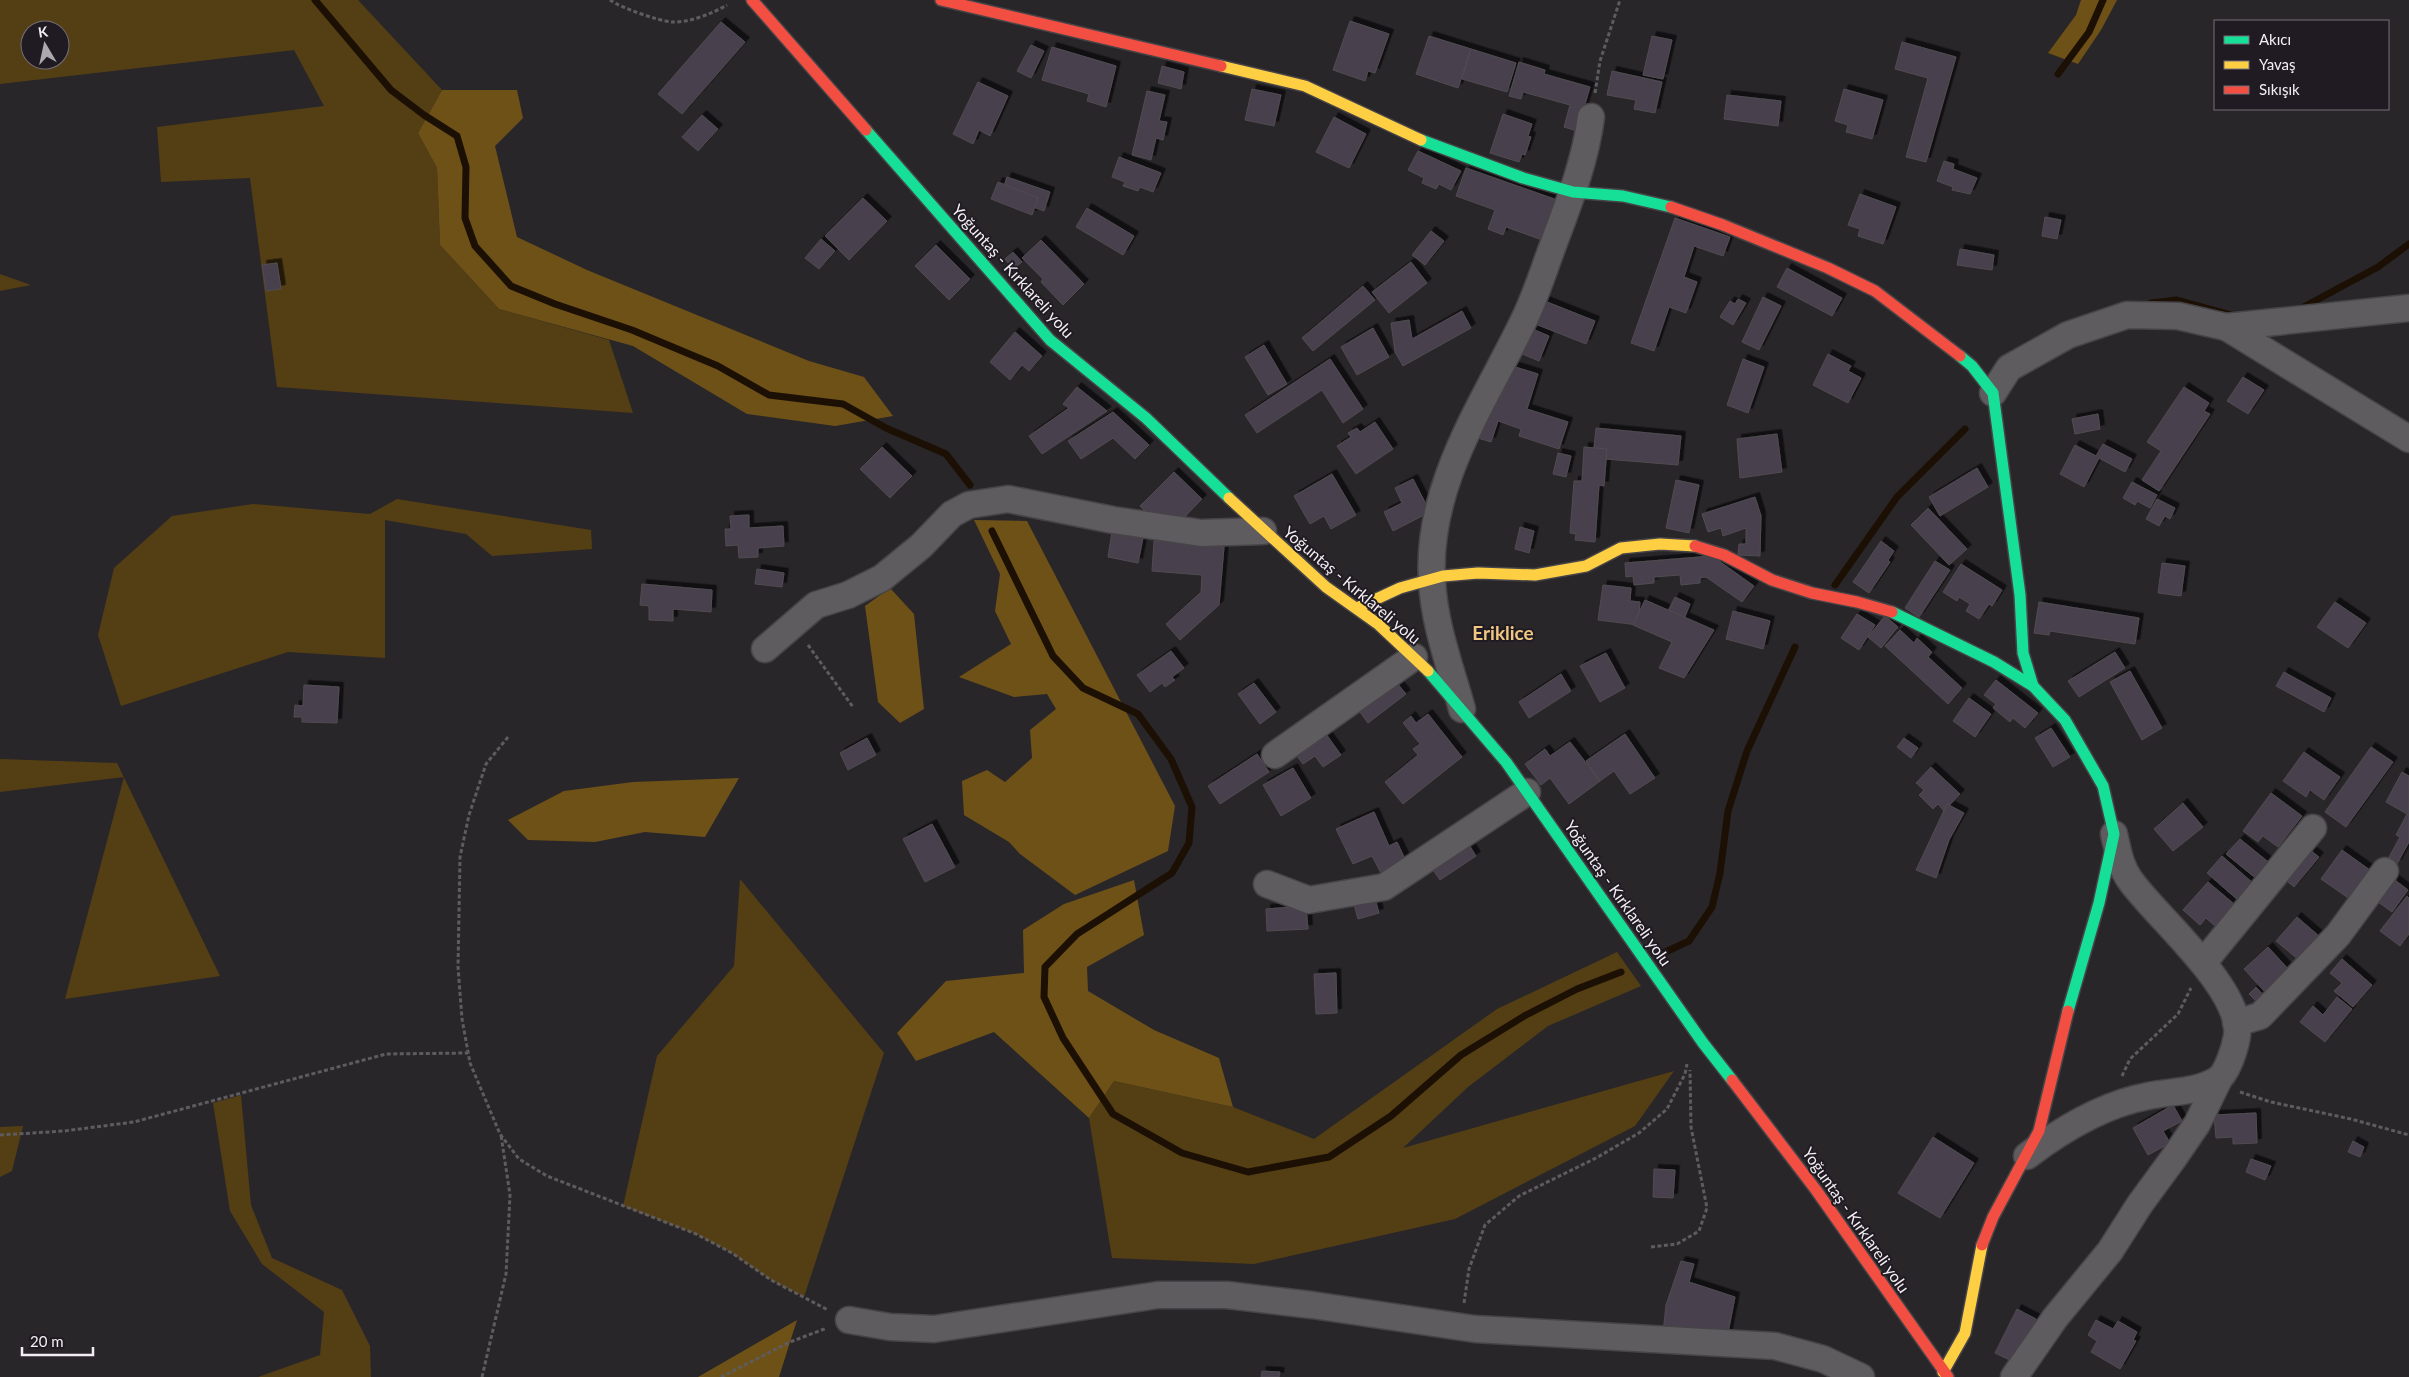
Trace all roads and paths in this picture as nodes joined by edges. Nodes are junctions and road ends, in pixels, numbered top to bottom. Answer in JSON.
{"nodes":[{"id":1,"x":610,"y":0,"type":"edge"},
{"id":2,"x":752,"y":0,"type":"edge"},
{"id":3,"x":941,"y":0,"type":"edge"},
{"id":4,"x":1620,"y":0,"type":"edge"},
{"id":5,"x":730,"y":4,"type":"dead end"},
{"id":6,"x":1591,"y":118,"type":"joint"},
{"id":7,"x":1573,"y":192,"type":"junction"},
{"id":8,"x":2409,"y":308,"type":"edge"},
{"id":9,"x":2226,"y":327,"type":"junction"},
{"id":10,"x":1993,"y":392,"type":"junction"},
{"id":11,"x":2409,"y":439,"type":"edge"},
{"id":12,"x":1263,"y":531,"type":"junction"},
{"id":13,"x":1432,"y":579,"type":"junction"},
{"id":14,"x":1357,"y":608,"type":"junction"},
{"id":15,"x":792,"y":624,"type":"junction"},
{"id":16,"x":765,"y":649,"type":"dead end"},
{"id":17,"x":1414,"y":657,"type":"junction"},
{"id":18,"x":2033,"y":686,"type":"junction"},
{"id":19,"x":853,"y":707,"type":"dead end"},
{"id":20,"x":1462,"y":708,"type":"junction"},
{"id":21,"x":508,"y":737,"type":"dead end"},
{"id":22,"x":1275,"y":755,"type":"dead end"},
{"id":23,"x":1527,"y":792,"type":"junction"},
{"id":24,"x":2313,"y":828,"type":"dead end"},
{"id":25,"x":2114,"y":834,"type":"junction"},
{"id":26,"x":2385,"y":871,"type":"dead end"},
{"id":27,"x":1267,"y":884,"type":"dead end"},
{"id":28,"x":2203,"y":963,"type":"junction"},
{"id":29,"x":2236,"y":1023,"type":"junction"},
{"id":30,"x":1696,"y":1032,"type":"junction"},
{"id":31,"x":1690,"y":1052,"type":"junction"},
{"id":32,"x":468,"y":1053,"type":"junction"},
{"id":33,"x":2219,"y":1079,"type":"junction"},
{"id":34,"x":2106,"y":1110,"type":"junction"},
{"id":35,"x":500,"y":1134,"type":"junction"},
{"id":36,"x":0,"y":1135,"type":"edge"},
{"id":37,"x":2409,"y":1135,"type":"edge"},
{"id":38,"x":2027,"y":1156,"type":"junction"},
{"id":39,"x":1652,"y":1247,"type":"dead end"},
{"id":40,"x":849,"y":1320,"type":"junction"},
{"id":41,"x":1461,"y":1327,"type":"junction"},
{"id":42,"x":1945,"y":1374,"type":"edge"},
{"id":43,"x":482,"y":1377,"type":"edge"},
{"id":44,"x":721,"y":1377,"type":"edge"},
{"id":45,"x":1861,"y":1377,"type":"edge"},
{"id":46,"x":2014,"y":1377,"type":"edge"}],
"edges":[{"from":1,"to":5,"type":"path"},
{"from":2,"to":12,"type":"street","name":"Yoğuntaş - Kırklareli yolu"},
{"from":3,"to":7,"type":"street"},
{"from":4,"to":6,"type":"path"},
{"from":6,"to":7,"type":"street"},
{"from":7,"to":10,"type":"street"},
{"from":7,"to":13,"type":"street"},
{"from":8,"to":9,"type":"street"},
{"from":9,"to":10,"type":"street"},
{"from":9,"to":11,"type":"street"},
{"from":10,"to":18,"type":"street"},
{"from":12,"to":14,"type":"street","name":"Yoğuntaş - Kırklareli yolu"},
{"from":12,"to":15,"type":"street"},
{"from":13,"to":14,"type":"street"},
{"from":13,"to":18,"type":"street"},
{"from":13,"to":20,"type":"street"},
{"from":14,"to":17,"type":"street","name":"Yoğuntaş - Kırklareli yolu"},
{"from":15,"to":16,"type":"street"},
{"from":15,"to":19,"type":"path"},
{"from":17,"to":20,"type":"street","name":"Yoğuntaş - Kırklareli yolu"},
{"from":17,"to":22,"type":"street"},
{"from":18,"to":25,"type":"street"},
{"from":20,"to":23,"type":"street","name":"Yoğuntaş - Kırklareli yolu"},
{"from":21,"to":32,"type":"path"},
{"from":23,"to":27,"type":"street"},
{"from":23,"to":30,"type":"street","name":"Yoğuntaş - Kırklareli yolu"},
{"from":24,"to":28,"type":"street"},
{"from":25,"to":28,"type":"street"},
{"from":25,"to":38,"type":"street"},
{"from":26,"to":29,"type":"street"},
{"from":28,"to":29,"type":"street"},
{"from":28,"to":34,"type":"path"},
{"from":29,"to":33,"type":"street"},
{"from":30,"to":31,"type":"path"},
{"from":30,"to":42,"type":"street","name":"Yoğuntaş - Kırklareli yolu"},
{"from":31,"to":39,"type":"path"},
{"from":31,"to":41,"type":"path"},
{"from":32,"to":35,"type":"path"},
{"from":32,"to":36,"type":"path"},
{"from":33,"to":34,"type":"street"},
{"from":33,"to":37,"type":"path"},
{"from":33,"to":46,"type":"street"},
{"from":34,"to":38,"type":"street"},
{"from":35,"to":40,"type":"path"},
{"from":35,"to":43,"type":"path"},
{"from":38,"to":42,"type":"street"},
{"from":40,"to":41,"type":"street"},
{"from":40,"to":44,"type":"path"},
{"from":41,"to":45,"type":"street"}]}
